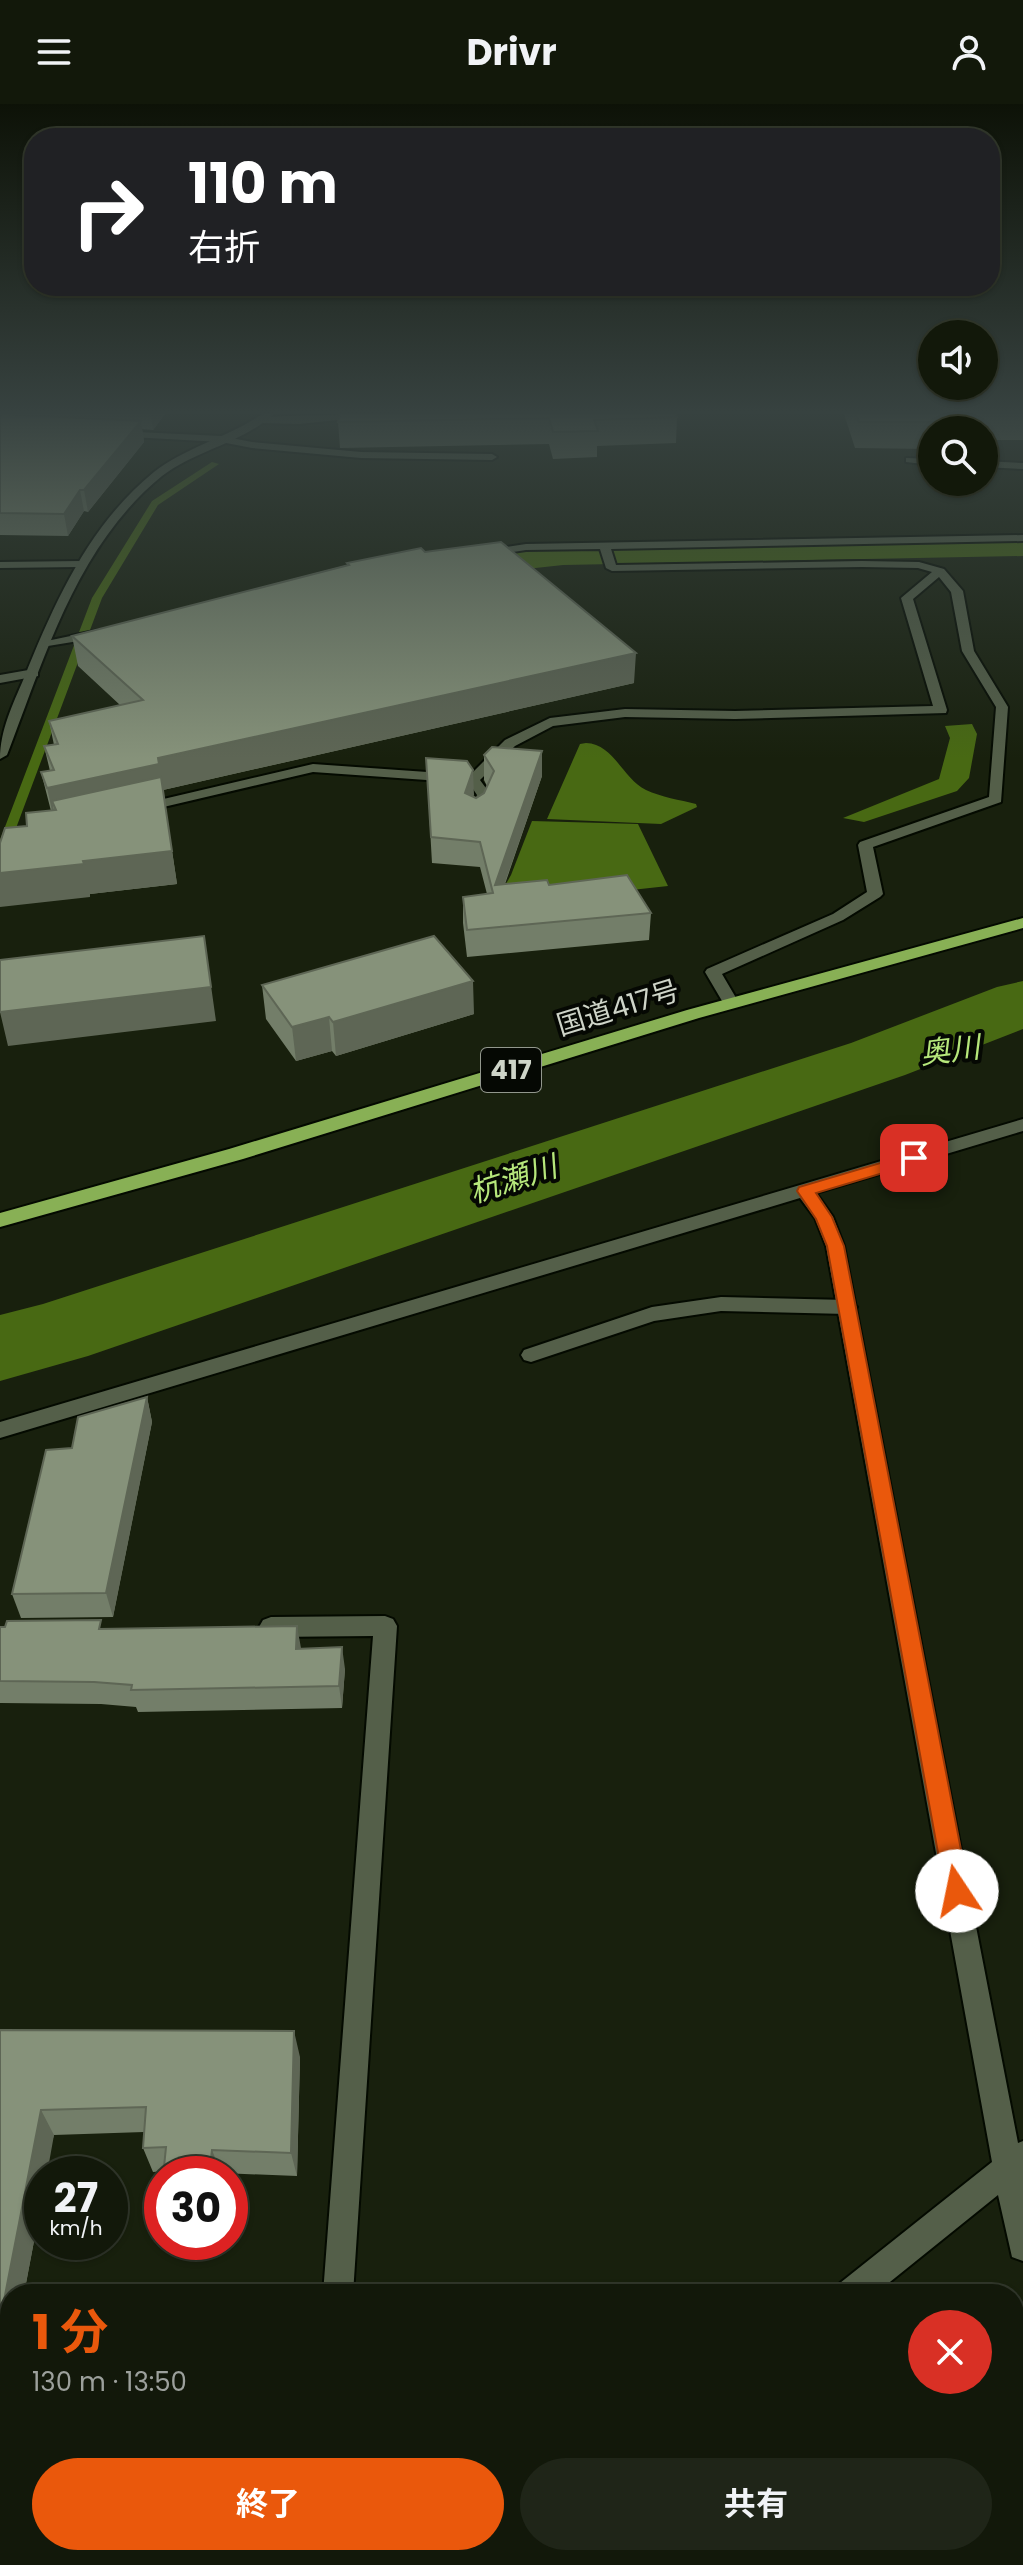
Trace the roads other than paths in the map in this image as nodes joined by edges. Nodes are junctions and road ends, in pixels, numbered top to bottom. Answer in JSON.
{"nodes":[{"id":1,"x":106,"y":529,"type":"edge"},
{"id":2,"x":1023,"y":538,"type":"edge"},
{"id":3,"x":604,"y":545,"type":"junction"},
{"id":4,"x":467,"y":556,"type":"edge"},
{"id":5,"x":80,"y":564,"type":"junction"},
{"id":6,"x":0,"y":565,"type":"edge"},
{"id":7,"x":940,"y":571,"type":"junction"},
{"id":8,"x":117,"y":630,"type":"edge"},
{"id":9,"x":48,"y":642,"type":"junction"},
{"id":10,"x":34,"y":673,"type":"junction"},
{"id":11,"x":0,"y":679,"type":"edge"},
{"id":12,"x":0,"y":755,"type":"edge"},
{"id":13,"x":473,"y":779,"type":"junction"},
{"id":14,"x":130,"y":811,"type":"edge"},
{"id":15,"x":475,"y":817,"type":"edge"},
{"id":16,"x":1023,"y":923,"type":"edge"},
{"id":17,"x":731,"y":1003,"type":"junction"},
{"id":18,"x":1023,"y":1125,"type":"edge"},
{"id":19,"x":805,"y":1191,"type":"junction"},
{"id":20,"x":0,"y":1220,"type":"edge"},
{"id":21,"x":847,"y":1307,"type":"junction"},
{"id":22,"x":531,"y":1355,"type":"dead end"},
{"id":23,"x":0,"y":1430,"type":"edge"},
{"id":24,"x":246,"y":1628,"type":"edge"},
{"id":25,"x":1016,"y":2162,"type":"edge"},
{"id":26,"x":1023,"y":2246,"type":"edge"},
{"id":27,"x":339,"y":2284,"type":"edge"},
{"id":28,"x":864,"y":2284,"type":"edge"}],
"edges":[{"from":1,"to":5,"type":"street"},
{"from":2,"to":3,"type":"street"},
{"from":3,"to":4,"type":"street"},
{"from":3,"to":7,"type":"street"},
{"from":5,"to":6,"type":"street"},
{"from":5,"to":9,"type":"street"},
{"from":7,"to":13,"type":"street"},
{"from":7,"to":17,"type":"street"},
{"from":8,"to":9,"type":"street"},
{"from":9,"to":10,"type":"street"},
{"from":10,"to":11,"type":"street"},
{"from":10,"to":12,"type":"street"},
{"from":13,"to":14,"type":"street"},
{"from":13,"to":15,"type":"street"},
{"from":16,"to":17,"type":"highway","name":"国道417号","number":"417"},
{"from":17,"to":20,"type":"highway","name":"国道417号","number":"417"},
{"from":18,"to":19,"type":"street"},
{"from":19,"to":21,"type":"street"},
{"from":19,"to":23,"type":"street"},
{"from":21,"to":22,"type":"street"},
{"from":21,"to":25,"type":"street"},
{"from":24,"to":27,"type":"street"},
{"from":25,"to":26,"type":"street"},
{"from":25,"to":28,"type":"street"}]}
